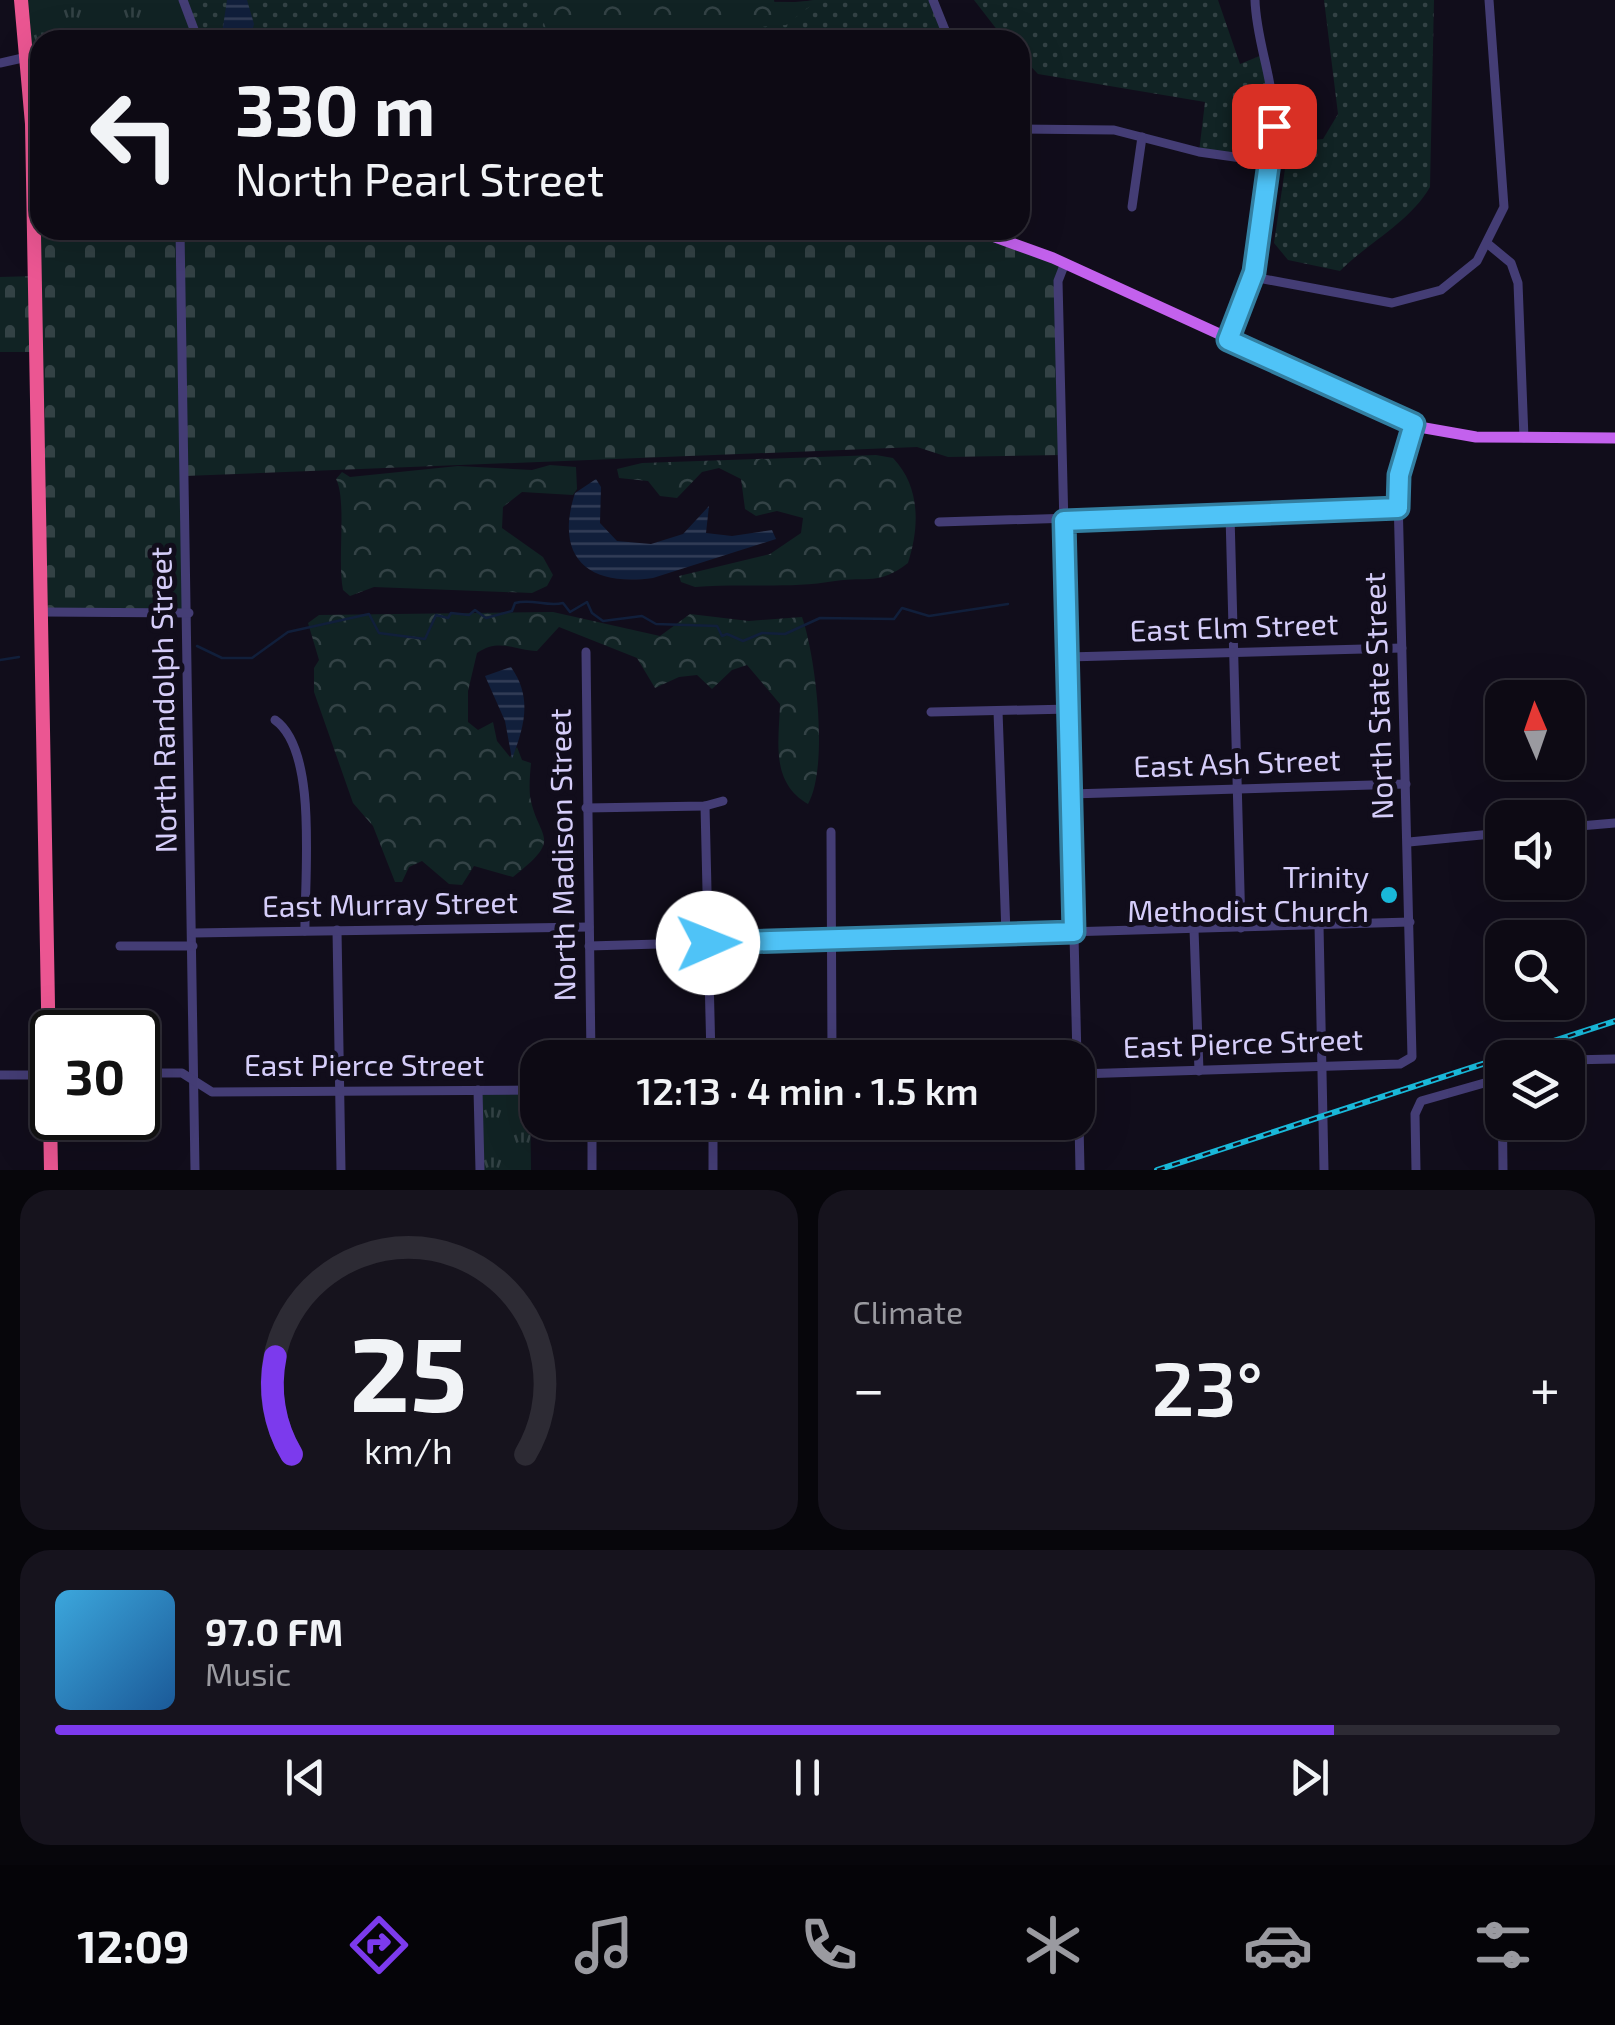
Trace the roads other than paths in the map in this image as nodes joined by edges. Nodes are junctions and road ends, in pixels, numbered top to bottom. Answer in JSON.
{"nodes":[{"id":1,"x":21,"y":0,"type":"edge"},
{"id":2,"x":183,"y":0,"type":"edge"},
{"id":3,"x":933,"y":0,"type":"edge"},
{"id":4,"x":1255,"y":0,"type":"edge"},
{"id":5,"x":1489,"y":0,"type":"edge"},
{"id":6,"x":194,"y":30,"type":"edge"},
{"id":7,"x":944,"y":30,"type":"edge"},
{"id":8,"x":30,"y":36,"type":"edge"},
{"id":9,"x":30,"y":57,"type":"edge"},
{"id":10,"x":0,"y":63,"type":"edge"},
{"id":11,"x":1030,"y":128,"type":"edge"},
{"id":12,"x":1142,"y":137,"type":"junction"},
{"id":13,"x":1270,"y":162,"type":"junction"},
{"id":14,"x":1132,"y":207,"type":"dead end"},
{"id":15,"x":37,"y":240,"type":"edge"},
{"id":16,"x":180,"y":240,"type":"edge"},
{"id":17,"x":1012,"y":240,"type":"edge"},
{"id":18,"x":1488,"y":244,"type":"junction"},
{"id":19,"x":1065,"y":264,"type":"junction"},
{"id":20,"x":1253,"y":278,"type":"junction"},
{"id":21,"x":1228,"y":340,"type":"junction"},
{"id":22,"x":1414,"y":424,"type":"junction"},
{"id":23,"x":1524,"y":438,"type":"junction"},
{"id":24,"x":1615,"y":438,"type":"edge"},
{"id":25,"x":1398,"y":508,"type":"junction"},
{"id":26,"x":1230,"y":515,"type":"junction"},
{"id":27,"x":1064,"y":521,"type":"junction"},
{"id":28,"x":939,"y":522,"type":"dead end"},
{"id":29,"x":42,"y":612,"type":"junction"},
{"id":30,"x":189,"y":613,"type":"junction"},
{"id":31,"x":1402,"y":648,"type":"junction"},
{"id":32,"x":586,"y":652,"type":"dead end"},
{"id":33,"x":1235,"y":653,"type":"junction"},
{"id":34,"x":1068,"y":657,"type":"junction"},
{"id":35,"x":1070,"y":709,"type":"junction"},
{"id":36,"x":998,"y":711,"type":"junction"},
{"id":37,"x":931,"y":712,"type":"dead end"},
{"id":38,"x":275,"y":720,"type":"dead end"},
{"id":39,"x":1406,"y":784,"type":"junction"},
{"id":40,"x":1238,"y":788,"type":"junction"},
{"id":41,"x":1071,"y":794,"type":"junction"},
{"id":42,"x":723,"y":801,"type":"dead end"},
{"id":43,"x":705,"y":806,"type":"junction"},
{"id":44,"x":586,"y":808,"type":"junction"},
{"id":45,"x":1615,"y":823,"type":"edge"},
{"id":46,"x":1585,"y":826,"type":"edge"},
{"id":47,"x":831,"y":832,"type":"dead end"},
{"id":48,"x":1485,"y":835,"type":"edge"},
{"id":49,"x":1409,"y":842,"type":"junction"},
{"id":50,"x":1410,"y":922,"type":"junction"},
{"id":51,"x":1319,"y":925,"type":"junction"},
{"id":52,"x":589,"y":927,"type":"junction"},
{"id":53,"x":1241,"y":928,"type":"junction"},
{"id":54,"x":1194,"y":929,"type":"junction"},
{"id":55,"x":337,"y":930,"type":"junction"},
{"id":56,"x":305,"y":931,"type":"junction"},
{"id":57,"x":1074,"y":932,"type":"junction"},
{"id":58,"x":193,"y":933,"type":"junction"},
{"id":59,"x":1006,"y":934,"type":"junction"},
{"id":60,"x":831,"y":941,"type":"junction"},
{"id":61,"x":708,"y":943,"type":"junction"},
{"id":62,"x":120,"y":946,"type":"dead end"},
{"id":63,"x":193,"y":946,"type":"junction"},
{"id":64,"x":589,"y":946,"type":"junction"},
{"id":65,"x":50,"y":1010,"type":"edge"},
{"id":66,"x":591,"y":1040,"type":"edge"},
{"id":67,"x":711,"y":1040,"type":"edge"},
{"id":68,"x":832,"y":1040,"type":"edge"},
{"id":69,"x":1077,"y":1040,"type":"edge"},
{"id":70,"x":1615,"y":1059,"type":"edge"},
{"id":71,"x":1409,"y":1060,"type":"joint"},
{"id":72,"x":1585,"y":1060,"type":"edge"},
{"id":73,"x":1322,"y":1067,"type":"junction"},
{"id":74,"x":1199,"y":1071,"type":"junction"},
{"id":75,"x":160,"y":1072,"type":"edge"},
{"id":76,"x":1095,"y":1074,"type":"edge"},
{"id":77,"x":30,"y":1075,"type":"edge"},
{"id":78,"x":0,"y":1076,"type":"edge"},
{"id":79,"x":1485,"y":1083,"type":"edge"},
{"id":80,"x":194,"y":1084,"type":"junction"},
{"id":81,"x":478,"y":1090,"type":"junction"},
{"id":82,"x":520,"y":1090,"type":"edge"},
{"id":83,"x":340,"y":1092,"type":"junction"},
{"id":84,"x":51,"y":1140,"type":"edge"},
{"id":85,"x":592,"y":1140,"type":"edge"},
{"id":86,"x":713,"y":1140,"type":"edge"},
{"id":87,"x":1079,"y":1140,"type":"edge"},
{"id":88,"x":1503,"y":1140,"type":"edge"},
{"id":89,"x":51,"y":1170,"type":"edge"},
{"id":90,"x":195,"y":1170,"type":"edge"},
{"id":91,"x":341,"y":1170,"type":"edge"},
{"id":92,"x":480,"y":1170,"type":"edge"},
{"id":93,"x":592,"y":1170,"type":"edge"},
{"id":94,"x":714,"y":1170,"type":"edge"},
{"id":95,"x":1080,"y":1170,"type":"edge"},
{"id":96,"x":1324,"y":1170,"type":"edge"},
{"id":97,"x":1416,"y":1170,"type":"edge"},
{"id":98,"x":1503,"y":1170,"type":"edge"}],
"edges":[{"from":1,"to":8,"type":"highway"},
{"from":2,"to":6,"type":"street"},
{"from":3,"to":7,"type":"street"},
{"from":4,"to":13,"type":"street"},
{"from":5,"to":18,"type":"street"},
{"from":9,"to":10,"type":"street"},
{"from":11,"to":12,"type":"street"},
{"from":12,"to":13,"type":"street"},
{"from":12,"to":14,"type":"street"},
{"from":13,"to":20,"type":"street"},
{"from":15,"to":29,"type":"highway"},
{"from":16,"to":30,"type":"street","name":"North Randolph Street"},
{"from":17,"to":19,"type":"main road"},
{"from":18,"to":20,"type":"street"},
{"from":18,"to":23,"type":"street"},
{"from":19,"to":21,"type":"main road"},
{"from":19,"to":27,"type":"street"},
{"from":20,"to":21,"type":"street"},
{"from":21,"to":22,"type":"main road"},
{"from":22,"to":23,"type":"main road"},
{"from":22,"to":25,"type":"street","name":"North State Street"},
{"from":23,"to":24,"type":"main road"},
{"from":25,"to":26,"type":"street"},
{"from":25,"to":31,"type":"street","name":"North State Street"},
{"from":26,"to":27,"type":"street"},
{"from":26,"to":33,"type":"street"},
{"from":27,"to":28,"type":"street"},
{"from":27,"to":34,"type":"street"},
{"from":29,"to":30,"type":"street"},
{"from":29,"to":65,"type":"highway"},
{"from":30,"to":58,"type":"street","name":"North Randolph Street"},
{"from":31,"to":33,"type":"street","name":"East Elm Street"},
{"from":31,"to":39,"type":"street","name":"North State Street"},
{"from":32,"to":44,"type":"street","name":"North Madison Street"},
{"from":33,"to":34,"type":"street","name":"East Elm Street"},
{"from":33,"to":40,"type":"street"},
{"from":34,"to":35,"type":"street"},
{"from":35,"to":36,"type":"street"},
{"from":35,"to":41,"type":"street"},
{"from":36,"to":37,"type":"street"},
{"from":36,"to":59,"type":"street"},
{"from":38,"to":56,"type":"street"},
{"from":39,"to":40,"type":"street","name":"East Ash Street"},
{"from":39,"to":49,"type":"street","name":"North State Street"},
{"from":40,"to":41,"type":"street","name":"East Ash Street"},
{"from":40,"to":53,"type":"street"},
{"from":41,"to":57,"type":"street"},
{"from":42,"to":43,"type":"street"},
{"from":43,"to":44,"type":"street"},
{"from":43,"to":61,"type":"street"},
{"from":44,"to":52,"type":"street","name":"North Madison Street"},
{"from":45,"to":46,"type":"street"},
{"from":47,"to":60,"type":"street"},
{"from":48,"to":49,"type":"street"},
{"from":49,"to":50,"type":"street","name":"North State Street"},
{"from":50,"to":51,"type":"street"},
{"from":50,"to":71,"type":"street","name":"North State Street"},
{"from":51,"to":53,"type":"street"},
{"from":51,"to":73,"type":"street"},
{"from":52,"to":55,"type":"street","name":"East Murray Street"},
{"from":52,"to":64,"type":"street","name":"North Madison Street"},
{"from":53,"to":54,"type":"street"},
{"from":54,"to":57,"type":"street"},
{"from":54,"to":74,"type":"street"},
{"from":55,"to":56,"type":"street","name":"East Murray Street"},
{"from":55,"to":83,"type":"street"},
{"from":56,"to":58,"type":"street","name":"East Murray Street"},
{"from":57,"to":59,"type":"street"},
{"from":57,"to":69,"type":"street"},
{"from":58,"to":63,"type":"street","name":"North Randolph Street"},
{"from":59,"to":60,"type":"street"},
{"from":60,"to":61,"type":"street"},
{"from":60,"to":68,"type":"street"},
{"from":61,"to":64,"type":"street"},
{"from":61,"to":67,"type":"street"},
{"from":62,"to":63,"type":"street"},
{"from":63,"to":80,"type":"street","name":"North Randolph Street"},
{"from":64,"to":66,"type":"street","name":"North Madison Street"},
{"from":70,"to":72,"type":"street"},
{"from":71,"to":73,"type":"street","name":"East Pierce Street"},
{"from":73,"to":74,"type":"street","name":"East Pierce Street"},
{"from":73,"to":96,"type":"street"},
{"from":74,"to":76,"type":"street","name":"East Pierce Street"},
{"from":75,"to":80,"type":"street","name":"East Pierce Street"},
{"from":77,"to":78,"type":"street"},
{"from":79,"to":97,"type":"street"},
{"from":80,"to":83,"type":"street","name":"East Pierce Street"},
{"from":80,"to":90,"type":"street","name":"North Randolph Street"},
{"from":81,"to":82,"type":"street","name":"East Pierce Street"},
{"from":81,"to":83,"type":"street","name":"East Pierce Street"},
{"from":81,"to":92,"type":"street"},
{"from":83,"to":91,"type":"street"},
{"from":84,"to":89,"type":"highway"},
{"from":85,"to":93,"type":"street"},
{"from":86,"to":94,"type":"street"},
{"from":87,"to":95,"type":"street"},
{"from":88,"to":98,"type":"street"}]}
